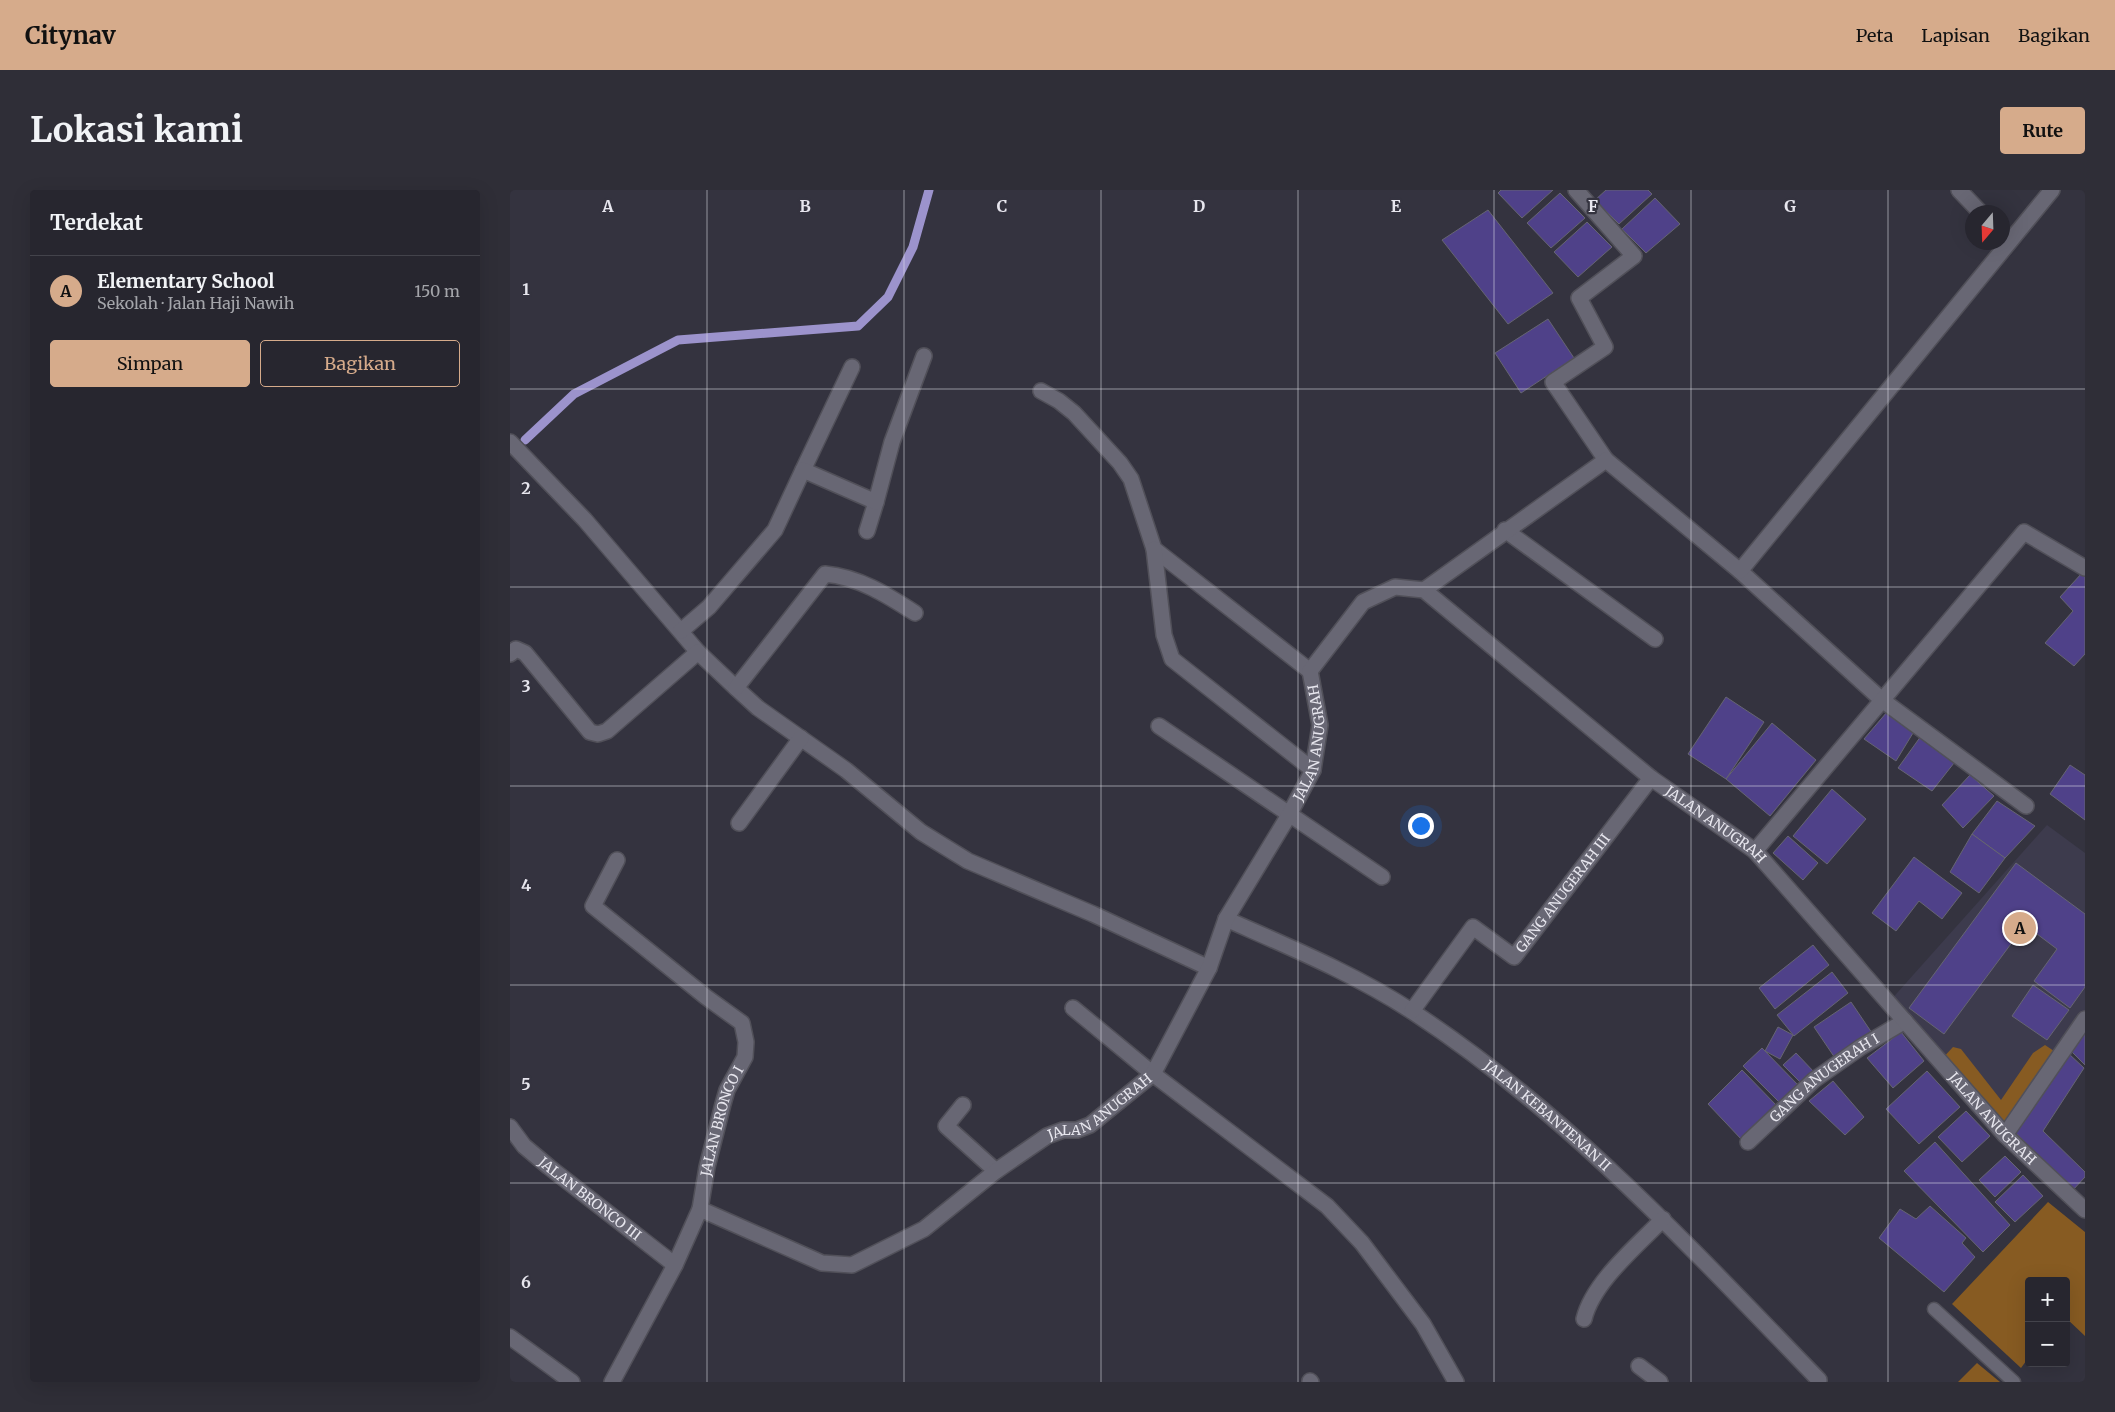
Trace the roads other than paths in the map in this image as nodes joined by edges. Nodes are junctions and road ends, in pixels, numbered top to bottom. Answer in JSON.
{"nodes":[{"id":1,"x":1576,"y":190,"type":"edge"},
{"id":2,"x":1959,"y":190,"type":"edge"},
{"id":3,"x":2052,"y":190,"type":"edge"},
{"id":4,"x":1973,"y":205,"type":"edge"},
{"id":5,"x":2010,"y":235,"type":"edge"},
{"id":6,"x":1997,"y":250,"type":"edge"},
{"id":7,"x":924,"y":356,"type":"dead end"},
{"id":8,"x":852,"y":367,"type":"dead end"},
{"id":9,"x":1041,"y":391,"type":"dead end"},
{"id":10,"x":510,"y":442,"type":"edge"},
{"id":11,"x":1606,"y":460,"type":"junction"},
{"id":12,"x":803,"y":470,"type":"junction"},
{"id":13,"x":876,"y":502,"type":"junction"},
{"id":14,"x":1505,"y":530,"type":"junction"},
{"id":15,"x":867,"y":532,"type":"dead end"},
{"id":16,"x":1154,"y":549,"type":"junction"},
{"id":17,"x":2085,"y":568,"type":"edge"},
{"id":18,"x":1740,"y":571,"type":"junction"},
{"id":19,"x":1424,"y":590,"type":"junction"},
{"id":20,"x":915,"y":613,"type":"dead end"},
{"id":21,"x":682,"y":631,"type":"junction"},
{"id":22,"x":1656,"y":639,"type":"dead end"},
{"id":23,"x":698,"y":652,"type":"junction"},
{"id":24,"x":510,"y":654,"type":"edge"},
{"id":25,"x":1310,"y":671,"type":"junction"},
{"id":26,"x":736,"y":688,"type":"junction"},
{"id":27,"x":1882,"y":700,"type":"junction"},
{"id":28,"x":1160,"y":726,"type":"dead end"},
{"id":29,"x":801,"y":738,"type":"junction"},
{"id":30,"x":1313,"y":770,"type":"junction"},
{"id":31,"x":1651,"y":778,"type":"junction"},
{"id":32,"x":2026,"y":806,"type":"dead end"},
{"id":33,"x":1289,"y":815,"type":"junction"},
{"id":34,"x":739,"y":823,"type":"dead end"},
{"id":35,"x":1755,"y":851,"type":"junction"},
{"id":36,"x":617,"y":860,"type":"dead end"},
{"id":37,"x":1382,"y":877,"type":"dead end"},
{"id":38,"x":1226,"y":919,"type":"junction"},
{"id":39,"x":1209,"y":968,"type":"junction"},
{"id":40,"x":1073,"y":1008,"type":"dead end"},
{"id":41,"x":1412,"y":1012,"type":"junction"},
{"id":42,"x":2085,"y":1020,"type":"edge"},
{"id":43,"x":1905,"y":1021,"type":"junction"},
{"id":44,"x":1153,"y":1074,"type":"junction"},
{"id":45,"x":962,"y":1105,"type":"dead end"},
{"id":46,"x":510,"y":1127,"type":"edge"},
{"id":47,"x":2004,"y":1135,"type":"junction"},
{"id":48,"x":1748,"y":1142,"type":"dead end"},
{"id":49,"x":996,"y":1171,"type":"junction"},
{"id":50,"x":700,"y":1209,"type":"junction"},
{"id":51,"x":2085,"y":1210,"type":"edge"},
{"id":52,"x":1663,"y":1219,"type":"junction"},
{"id":53,"x":675,"y":1265,"type":"junction"},
{"id":54,"x":1934,"y":1309,"type":"dead end"},
{"id":55,"x":1584,"y":1319,"type":"dead end"},
{"id":56,"x":510,"y":1337,"type":"edge"},
{"id":57,"x":1639,"y":1366,"type":"dead end"},
{"id":58,"x":1819,"y":1380,"type":"dead end"},
{"id":59,"x":572,"y":1382,"type":"edge"},
{"id":60,"x":612,"y":1382,"type":"edge"},
{"id":61,"x":1456,"y":1382,"type":"edge"},
{"id":62,"x":1660,"y":1382,"type":"edge"},
{"id":63,"x":2014,"y":1382,"type":"edge"}],
"edges":[{"from":1,"to":11,"type":"street"},
{"from":2,"to":4,"type":"street"},
{"from":3,"to":5,"type":"street"},
{"from":6,"to":18,"type":"street"},
{"from":7,"to":13,"type":"street"},
{"from":8,"to":12,"type":"street"},
{"from":9,"to":16,"type":"street"},
{"from":10,"to":21,"type":"street"},
{"from":11,"to":14,"type":"street"},
{"from":11,"to":18,"type":"street"},
{"from":12,"to":13,"type":"street"},
{"from":12,"to":21,"type":"street"},
{"from":13,"to":15,"type":"street"},
{"from":14,"to":19,"type":"street"},
{"from":14,"to":22,"type":"street"},
{"from":16,"to":25,"type":"street"},
{"from":16,"to":30,"type":"street"},
{"from":17,"to":27,"type":"street"},
{"from":18,"to":27,"type":"street"},
{"from":19,"to":25,"type":"street","name":"JALAN ANUGRAH"},
{"from":19,"to":31,"type":"street","name":"JALAN ANUGRAH"},
{"from":20,"to":26,"type":"street"},
{"from":21,"to":23,"type":"street"},
{"from":23,"to":24,"type":"street"},
{"from":23,"to":26,"type":"street"},
{"from":25,"to":30,"type":"street","name":"JALAN ANUGRAH"},
{"from":26,"to":29,"type":"street"},
{"from":27,"to":32,"type":"street"},
{"from":27,"to":35,"type":"street"},
{"from":28,"to":33,"type":"street"},
{"from":29,"to":34,"type":"street"},
{"from":29,"to":39,"type":"street"},
{"from":30,"to":33,"type":"street","name":"JALAN ANUGRAH"},
{"from":31,"to":35,"type":"street","name":"JALAN ANUGRAH"},
{"from":31,"to":41,"type":"street","name":"GANG ANUGERAH III"},
{"from":33,"to":37,"type":"street"},
{"from":33,"to":38,"type":"street","name":"JALAN ANUGRAH"},
{"from":35,"to":43,"type":"street","name":"JALAN ANUGRAH"},
{"from":36,"to":50,"type":"street","name":"JALAN BRONCO I"},
{"from":38,"to":39,"type":"street","name":"JALAN ANUGRAH"},
{"from":38,"to":41,"type":"street","name":"JALAN KEBANTENAN II"},
{"from":39,"to":44,"type":"street","name":"JALAN ANUGRAH"},
{"from":40,"to":44,"type":"street"},
{"from":41,"to":52,"type":"street","name":"JALAN KEBANTENAN II"},
{"from":42,"to":47,"type":"street"},
{"from":43,"to":47,"type":"street","name":"JALAN ANUGRAH"},
{"from":43,"to":48,"type":"street","name":"GANG ANUGERAH I"},
{"from":44,"to":49,"type":"street","name":"JALAN ANUGRAH"},
{"from":44,"to":61,"type":"street"},
{"from":45,"to":49,"type":"street"},
{"from":46,"to":53,"type":"street","name":"JALAN BRONCO III"},
{"from":47,"to":51,"type":"street","name":"JALAN ANUGRAH"},
{"from":49,"to":50,"type":"street","name":"JALAN ANUGRAH"},
{"from":50,"to":53,"type":"street","name":"JALAN BRONCO I"},
{"from":52,"to":55,"type":"street"},
{"from":52,"to":58,"type":"street","name":"JALAN KEBANTENAN II"},
{"from":53,"to":60,"type":"street","name":"JALAN BRONCO I"},
{"from":54,"to":63,"type":"lane"},
{"from":56,"to":59,"type":"street"},
{"from":57,"to":62,"type":"street"}]}
